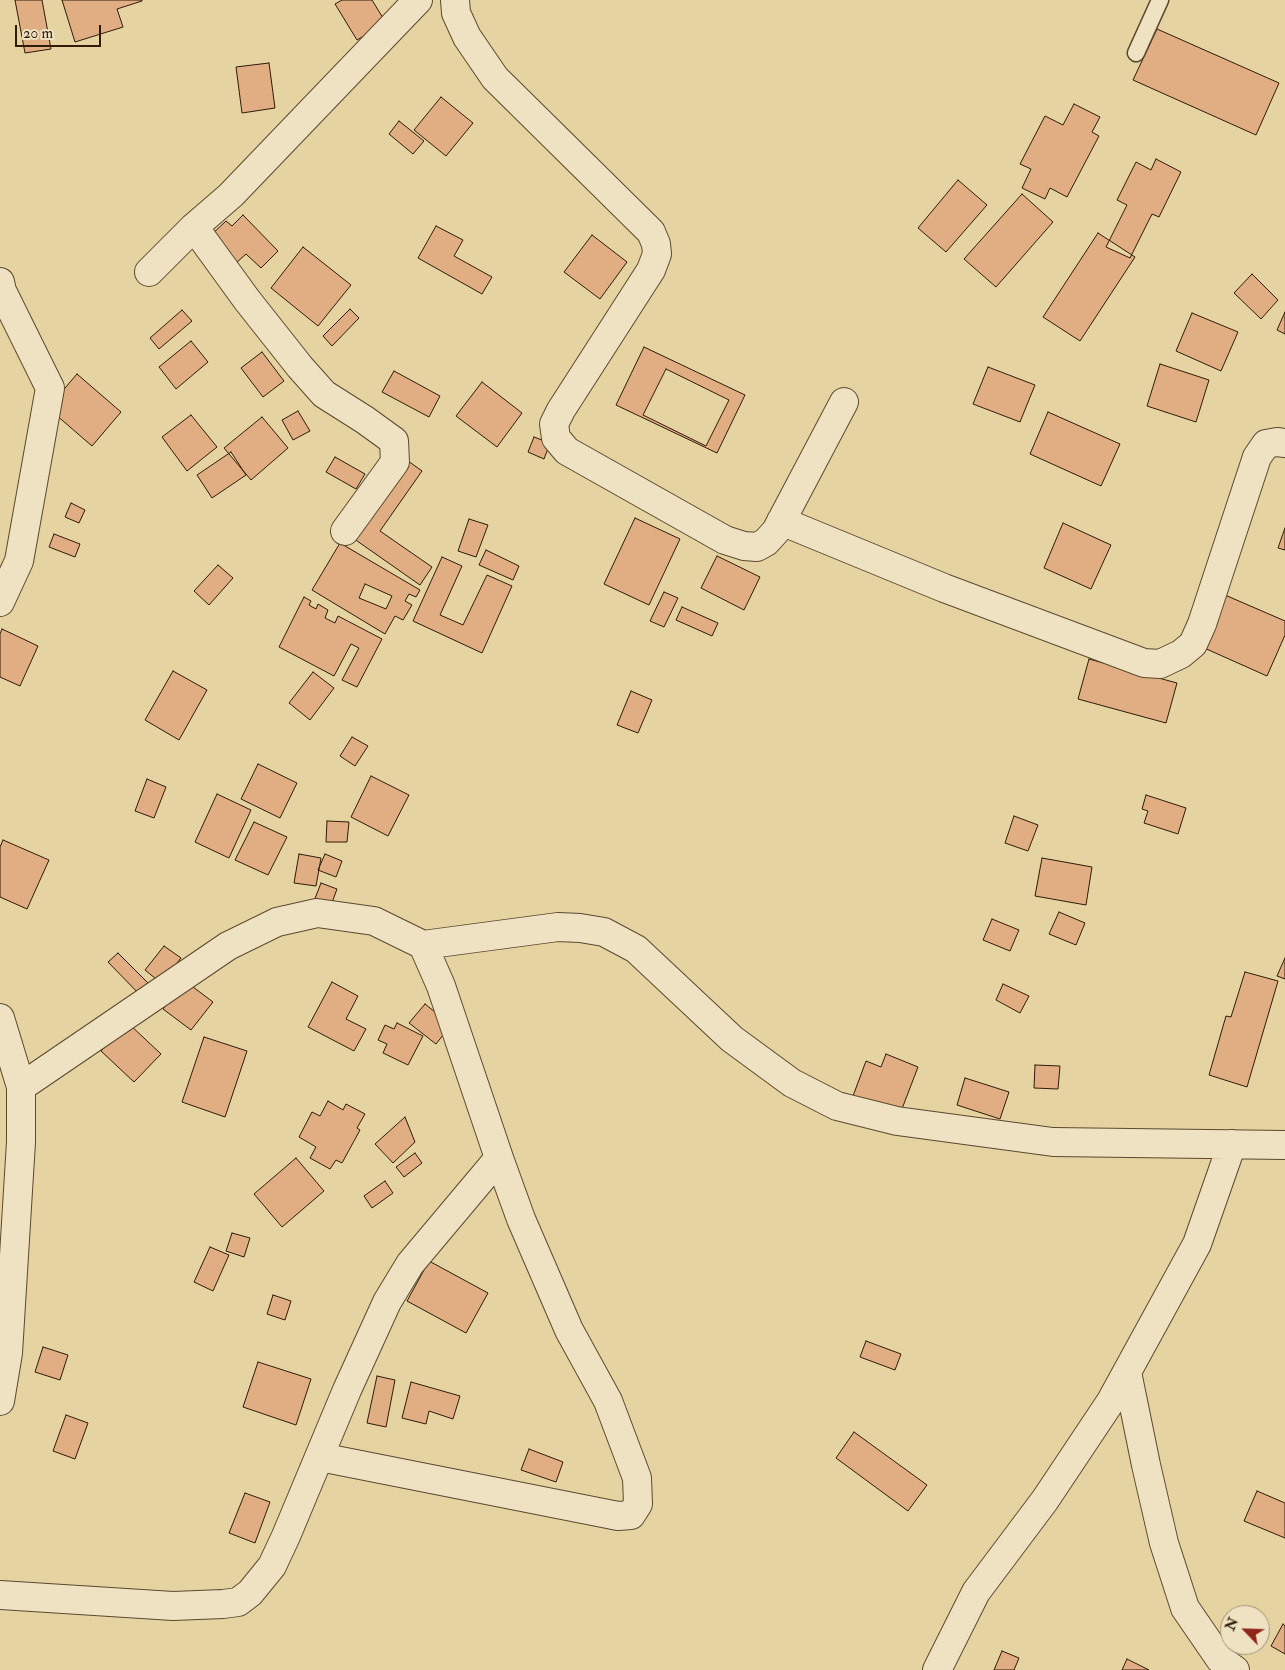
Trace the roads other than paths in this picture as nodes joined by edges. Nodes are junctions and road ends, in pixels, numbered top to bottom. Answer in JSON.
{"nodes":[{"id":1,"x":418,"y":0,"type":"edge"},
{"id":2,"x":455,"y":0,"type":"edge"},
{"id":3,"x":1160,"y":0,"type":"edge"},
{"id":4,"x":1136,"y":53,"type":"dead end"},
{"id":5,"x":194,"y":228,"type":"junction"},
{"id":6,"x":149,"y":272,"type":"dead end"},
{"id":7,"x":0,"y":282,"type":"edge"},
{"id":8,"x":844,"y":402,"type":"dead end"},
{"id":9,"x":1285,"y":443,"type":"edge"},
{"id":10,"x":781,"y":521,"type":"junction"},
{"id":11,"x":345,"y":531,"type":"dead end"},
{"id":12,"x":0,"y":602,"type":"edge"},
{"id":13,"x":423,"y":945,"type":"junction"},
{"id":14,"x":0,"y":1018,"type":"edge"},
{"id":15,"x":22,"y":1087,"type":"junction"},
{"id":16,"x":1232,"y":1144,"type":"junction"},
{"id":17,"x":1285,"y":1145,"type":"edge"},
{"id":18,"x":499,"y":1158,"type":"junction"},
{"id":19,"x":1127,"y":1372,"type":"junction"},
{"id":20,"x":0,"y":1400,"type":"edge"},
{"id":21,"x":320,"y":1457,"type":"junction"},
{"id":22,"x":0,"y":1595,"type":"edge"},
{"id":23,"x":937,"y":1670,"type":"edge"},
{"id":24,"x":1235,"y":1670,"type":"edge"}],
"edges":[{"from":1,"to":5,"type":"street"},
{"from":2,"to":10,"type":"street"},
{"from":3,"to":4,"type":"lane"},
{"from":5,"to":6,"type":"street"},
{"from":5,"to":11,"type":"street"},
{"from":7,"to":12,"type":"street"},
{"from":8,"to":10,"type":"street"},
{"from":9,"to":10,"type":"street"},
{"from":13,"to":15,"type":"street"},
{"from":13,"to":16,"type":"street"},
{"from":13,"to":18,"type":"street"},
{"from":14,"to":15,"type":"street"},
{"from":15,"to":20,"type":"street"},
{"from":16,"to":17,"type":"street"},
{"from":16,"to":19,"type":"street"},
{"from":18,"to":21,"type":"street"},
{"from":18,"to":21,"type":"street"},
{"from":19,"to":23,"type":"street"},
{"from":19,"to":24,"type":"street"},
{"from":21,"to":22,"type":"street"}]}
